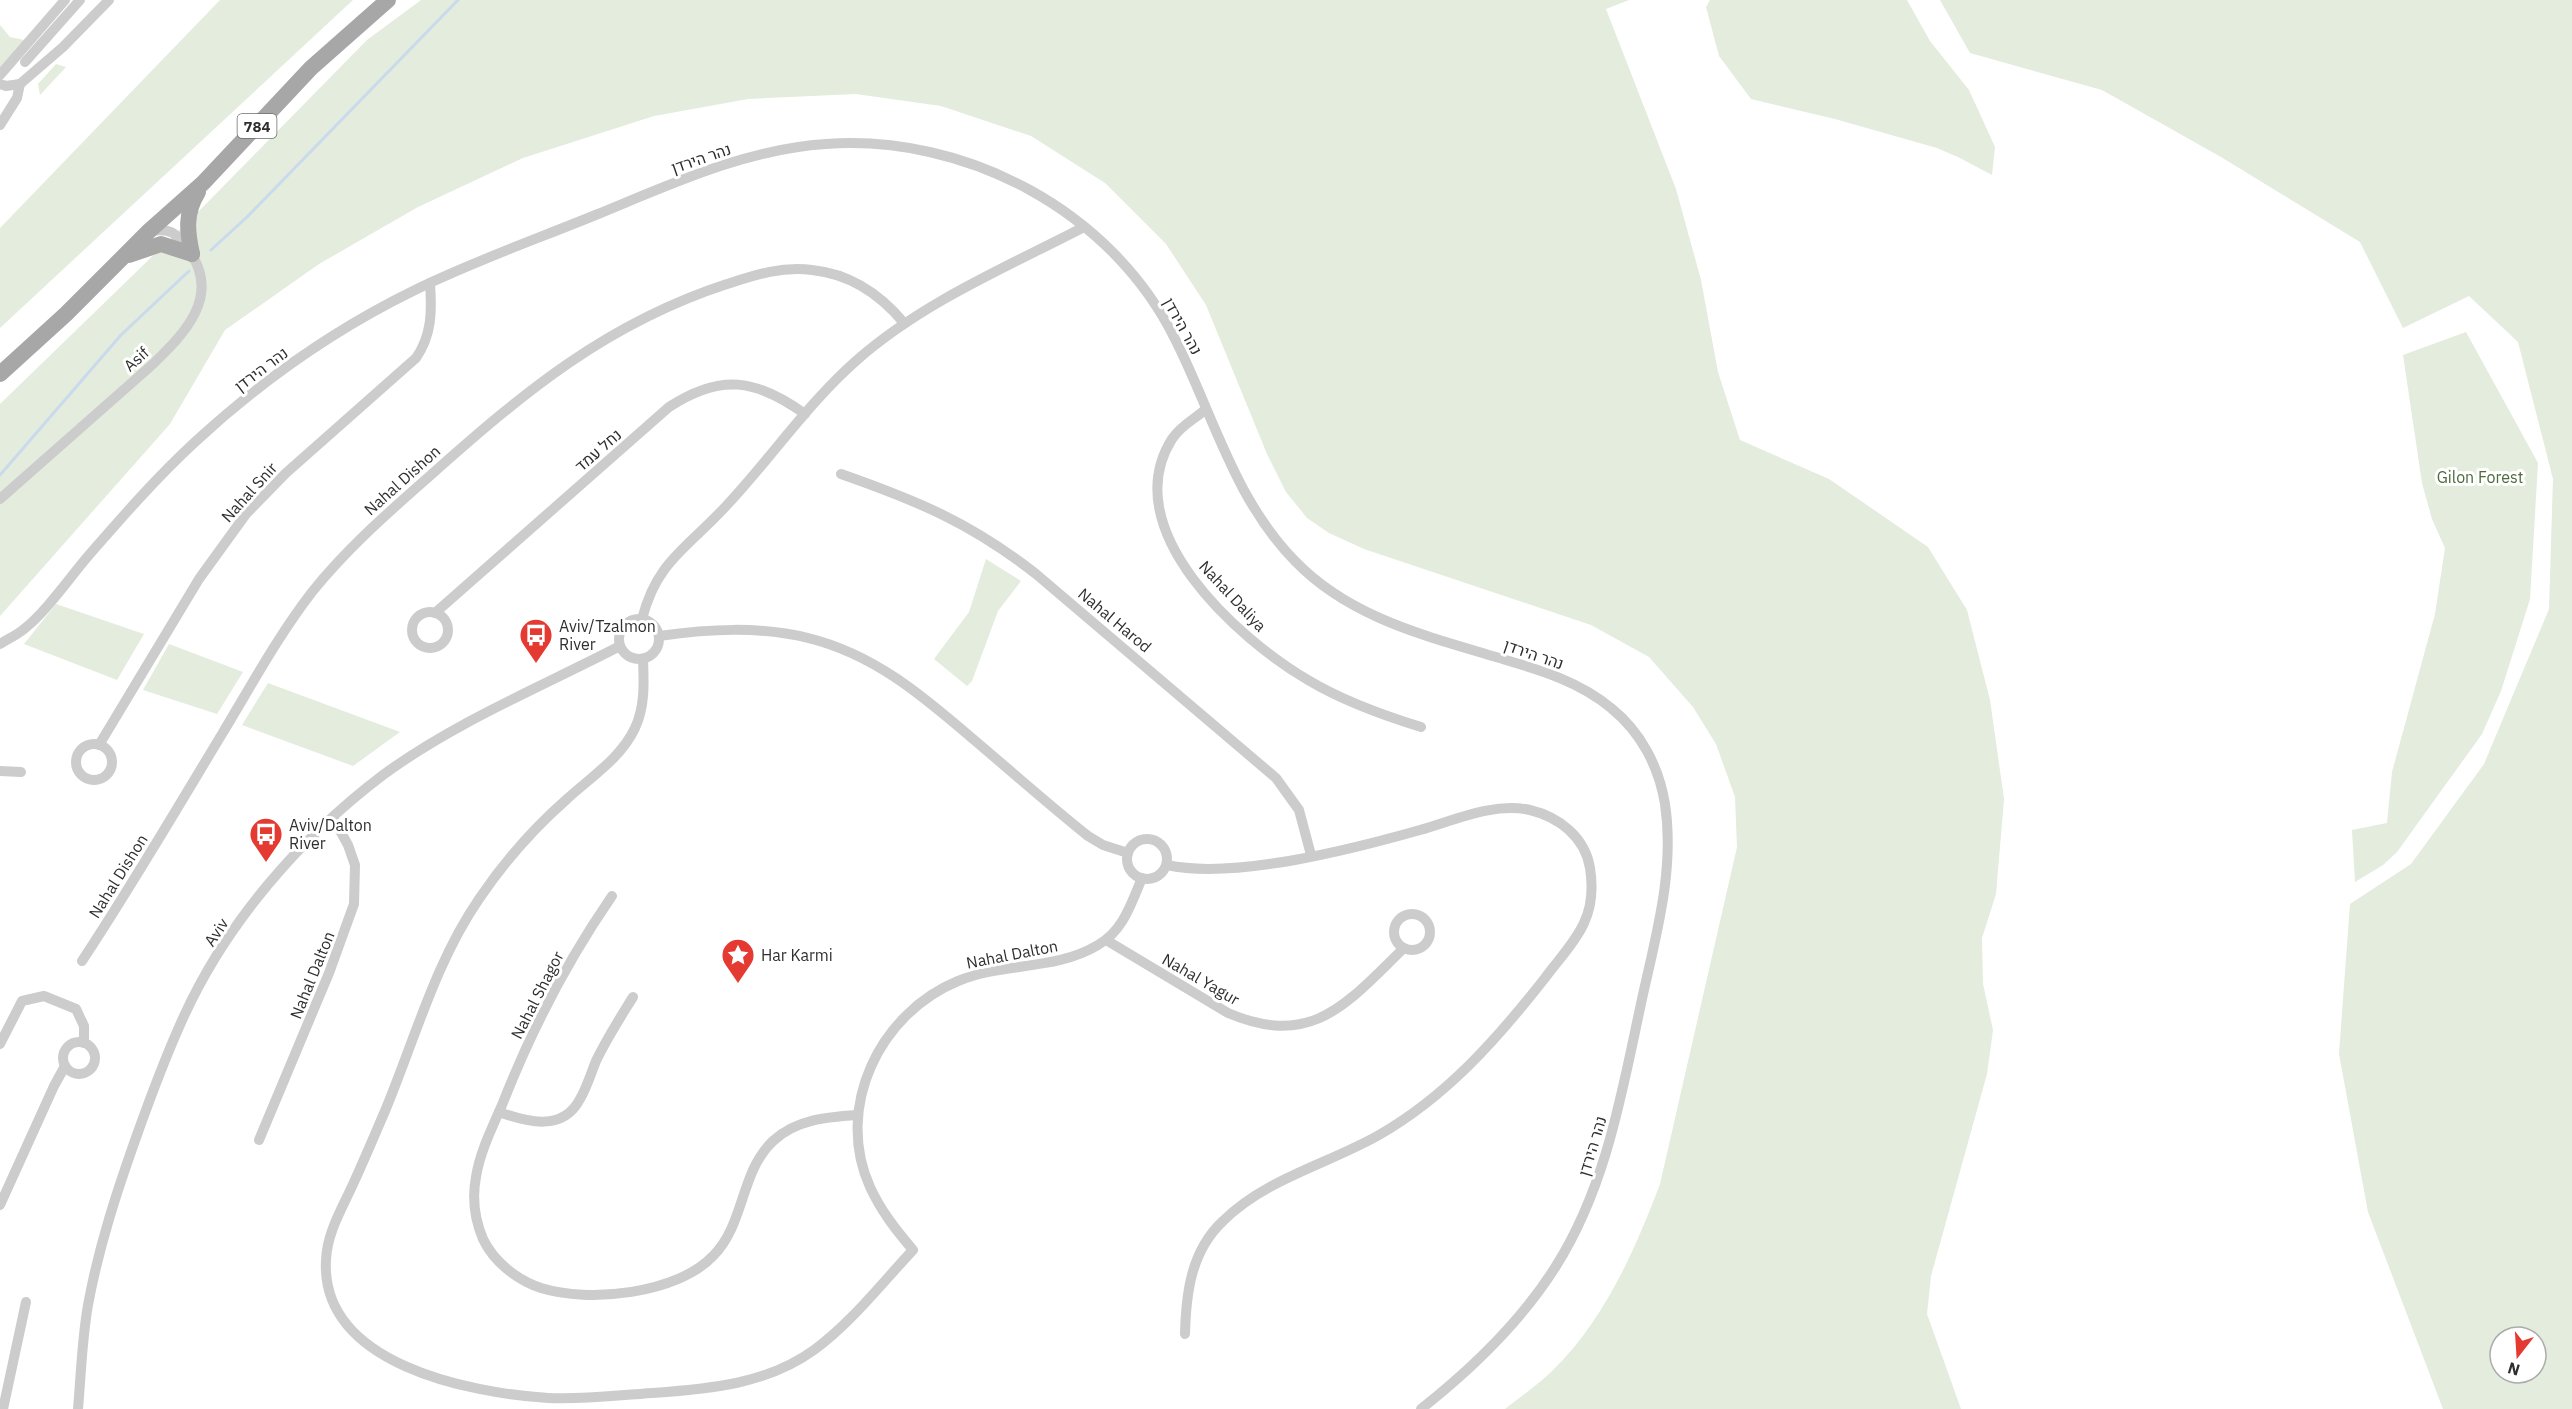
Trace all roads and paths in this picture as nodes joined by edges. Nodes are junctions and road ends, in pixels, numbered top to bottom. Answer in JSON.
{"nodes":[{"id":1,"x":65,"y":0,"type":"edge"},
{"id":2,"x":80,"y":0,"type":"edge"},
{"id":3,"x":109,"y":0,"type":"edge"},
{"id":4,"x":388,"y":0,"type":"edge"},
{"id":5,"x":21,"y":50,"type":"junction"},
{"id":6,"x":25,"y":62,"type":"junction"},
{"id":7,"x":0,"y":75,"type":"edge"},
{"id":8,"x":29,"y":75,"type":"junction"},
{"id":9,"x":20,"y":84,"type":"junction"},
{"id":10,"x":2,"y":88,"type":"edge"},
{"id":11,"x":0,"y":125,"type":"edge"},
{"id":12,"x":203,"y":183,"type":"junction"},
{"id":13,"x":1084,"y":227,"type":"junction"},
{"id":14,"x":149,"y":231,"type":"junction"},
{"id":15,"x":192,"y":254,"type":"junction"},
{"id":16,"x":122,"y":257,"type":"junction"},
{"id":17,"x":430,"y":283,"type":"junction"},
{"id":18,"x":904,"y":323,"type":"junction"},
{"id":19,"x":0,"y":374,"type":"edge"},
{"id":20,"x":1206,"y":409,"type":"junction"},
{"id":21,"x":805,"y":414,"type":"junction"},
{"id":22,"x":841,"y":474,"type":"dead end"},
{"id":23,"x":0,"y":499,"type":"edge"},
{"id":24,"x":435,"y":613,"type":"dead end"},
{"id":25,"x":642,"y":619,"type":"junction"},
{"id":26,"x":659,"y":636,"type":"junction"},
{"id":27,"x":0,"y":644,"type":"edge"},
{"id":28,"x":620,"y":646,"type":"junction"},
{"id":29,"x":643,"y":659,"type":"junction"},
{"id":30,"x":1421,"y":727,"type":"dead end"},
{"id":31,"x":99,"y":745,"type":"dead end"},
{"id":32,"x":0,"y":771,"type":"edge"},
{"id":33,"x":21,"y":772,"type":"dead end"},
{"id":34,"x":333,"y":818,"type":"junction"},
{"id":35,"x":1128,"y":853,"type":"junction"},
{"id":36,"x":1311,"y":855,"type":"junction"},
{"id":37,"x":1167,"y":865,"type":"junction"},
{"id":38,"x":1142,"y":878,"type":"junction"},
{"id":39,"x":612,"y":896,"type":"dead end"},
{"id":40,"x":1106,"y":940,"type":"junction"},
{"id":41,"x":1404,"y":948,"type":"dead end"},
{"id":42,"x":82,"y":961,"type":"dead end"},
{"id":43,"x":633,"y":997,"type":"dead end"},
{"id":44,"x":84,"y":1042,"type":"junction"},
{"id":45,"x":0,"y":1044,"type":"edge"},
{"id":46,"x":65,"y":1066,"type":"junction"},
{"id":47,"x":499,"y":1112,"type":"junction"},
{"id":48,"x":858,"y":1115,"type":"junction"},
{"id":49,"x":259,"y":1140,"type":"dead end"},
{"id":50,"x":0,"y":1205,"type":"edge"},
{"id":51,"x":26,"y":1302,"type":"dead end"},
{"id":52,"x":1185,"y":1334,"type":"dead end"},
{"id":53,"x":3,"y":1409,"type":"edge"},
{"id":54,"x":78,"y":1409,"type":"edge"},
{"id":55,"x":1421,"y":1409,"type":"edge"}],
"edges":[{"from":1,"to":5,"type":"street"},
{"from":2,"to":6,"type":"street"},
{"from":3,"to":8,"type":"street"},
{"from":4,"to":12,"type":"main road","number":"784"},
{"from":5,"to":6,"type":"street"},
{"from":5,"to":7,"type":"street"},
{"from":6,"to":8,"type":"street"},
{"from":8,"to":9,"type":"street"},
{"from":9,"to":10,"type":"street"},
{"from":9,"to":11,"type":"street"},
{"from":12,"to":14,"type":"main road","number":"784"},
{"from":12,"to":15,"type":"main road"},
{"from":13,"to":17,"type":"street","name":"נהר הירדן"},
{"from":13,"to":18,"type":"street"},
{"from":13,"to":20,"type":"street","name":"נהר הירדן"},
{"from":14,"to":15,"type":"street","name":"Asif"},
{"from":14,"to":16,"type":"main road","number":"784"},
{"from":15,"to":16,"type":"main road"},
{"from":15,"to":23,"type":"street","name":"Asif"},
{"from":16,"to":19,"type":"main road","number":"784"},
{"from":17,"to":27,"type":"street","name":"נהר הירדן"},
{"from":17,"to":31,"type":"street","name":"Nahal Snir"},
{"from":18,"to":21,"type":"street"},
{"from":18,"to":42,"type":"street","name":"Nahal Dishon"},
{"from":20,"to":30,"type":"street","name":"Nahal Daliya"},
{"from":20,"to":55,"type":"street","name":"נהר הירדן"},
{"from":21,"to":24,"type":"street","name":"נחל עמד"},
{"from":21,"to":25,"type":"street"},
{"from":22,"to":36,"type":"street","name":"Nahal Harod"},
{"from":25,"to":26,"type":"street"},
{"from":25,"to":28,"type":"street"},
{"from":26,"to":29,"type":"street"},
{"from":26,"to":35,"type":"street"},
{"from":28,"to":29,"type":"street"},
{"from":28,"to":34,"type":"street","name":"Aviv"},
{"from":29,"to":48,"type":"street","name":"Nahal Dalton"},
{"from":32,"to":33,"type":"street"},
{"from":34,"to":49,"type":"street","name":"Nahal Dalton"},
{"from":34,"to":54,"type":"street","name":"Aviv"},
{"from":35,"to":37,"type":"street"},
{"from":35,"to":38,"type":"street"},
{"from":36,"to":37,"type":"street"},
{"from":36,"to":52,"type":"street"},
{"from":37,"to":38,"type":"street"},
{"from":38,"to":40,"type":"street","name":"Nahal Dalton"},
{"from":39,"to":47,"type":"street","name":"Nahal Shagor"},
{"from":40,"to":41,"type":"street","name":"Nahal Yagur"},
{"from":40,"to":48,"type":"street","name":"Nahal Dalton"},
{"from":43,"to":47,"type":"street"},
{"from":44,"to":45,"type":"street"},
{"from":44,"to":46,"type":"street"},
{"from":44,"to":46,"type":"street"},
{"from":46,"to":50,"type":"street"},
{"from":47,"to":48,"type":"street","name":"Nahal Shagor"},
{"from":51,"to":53,"type":"street"}]}
